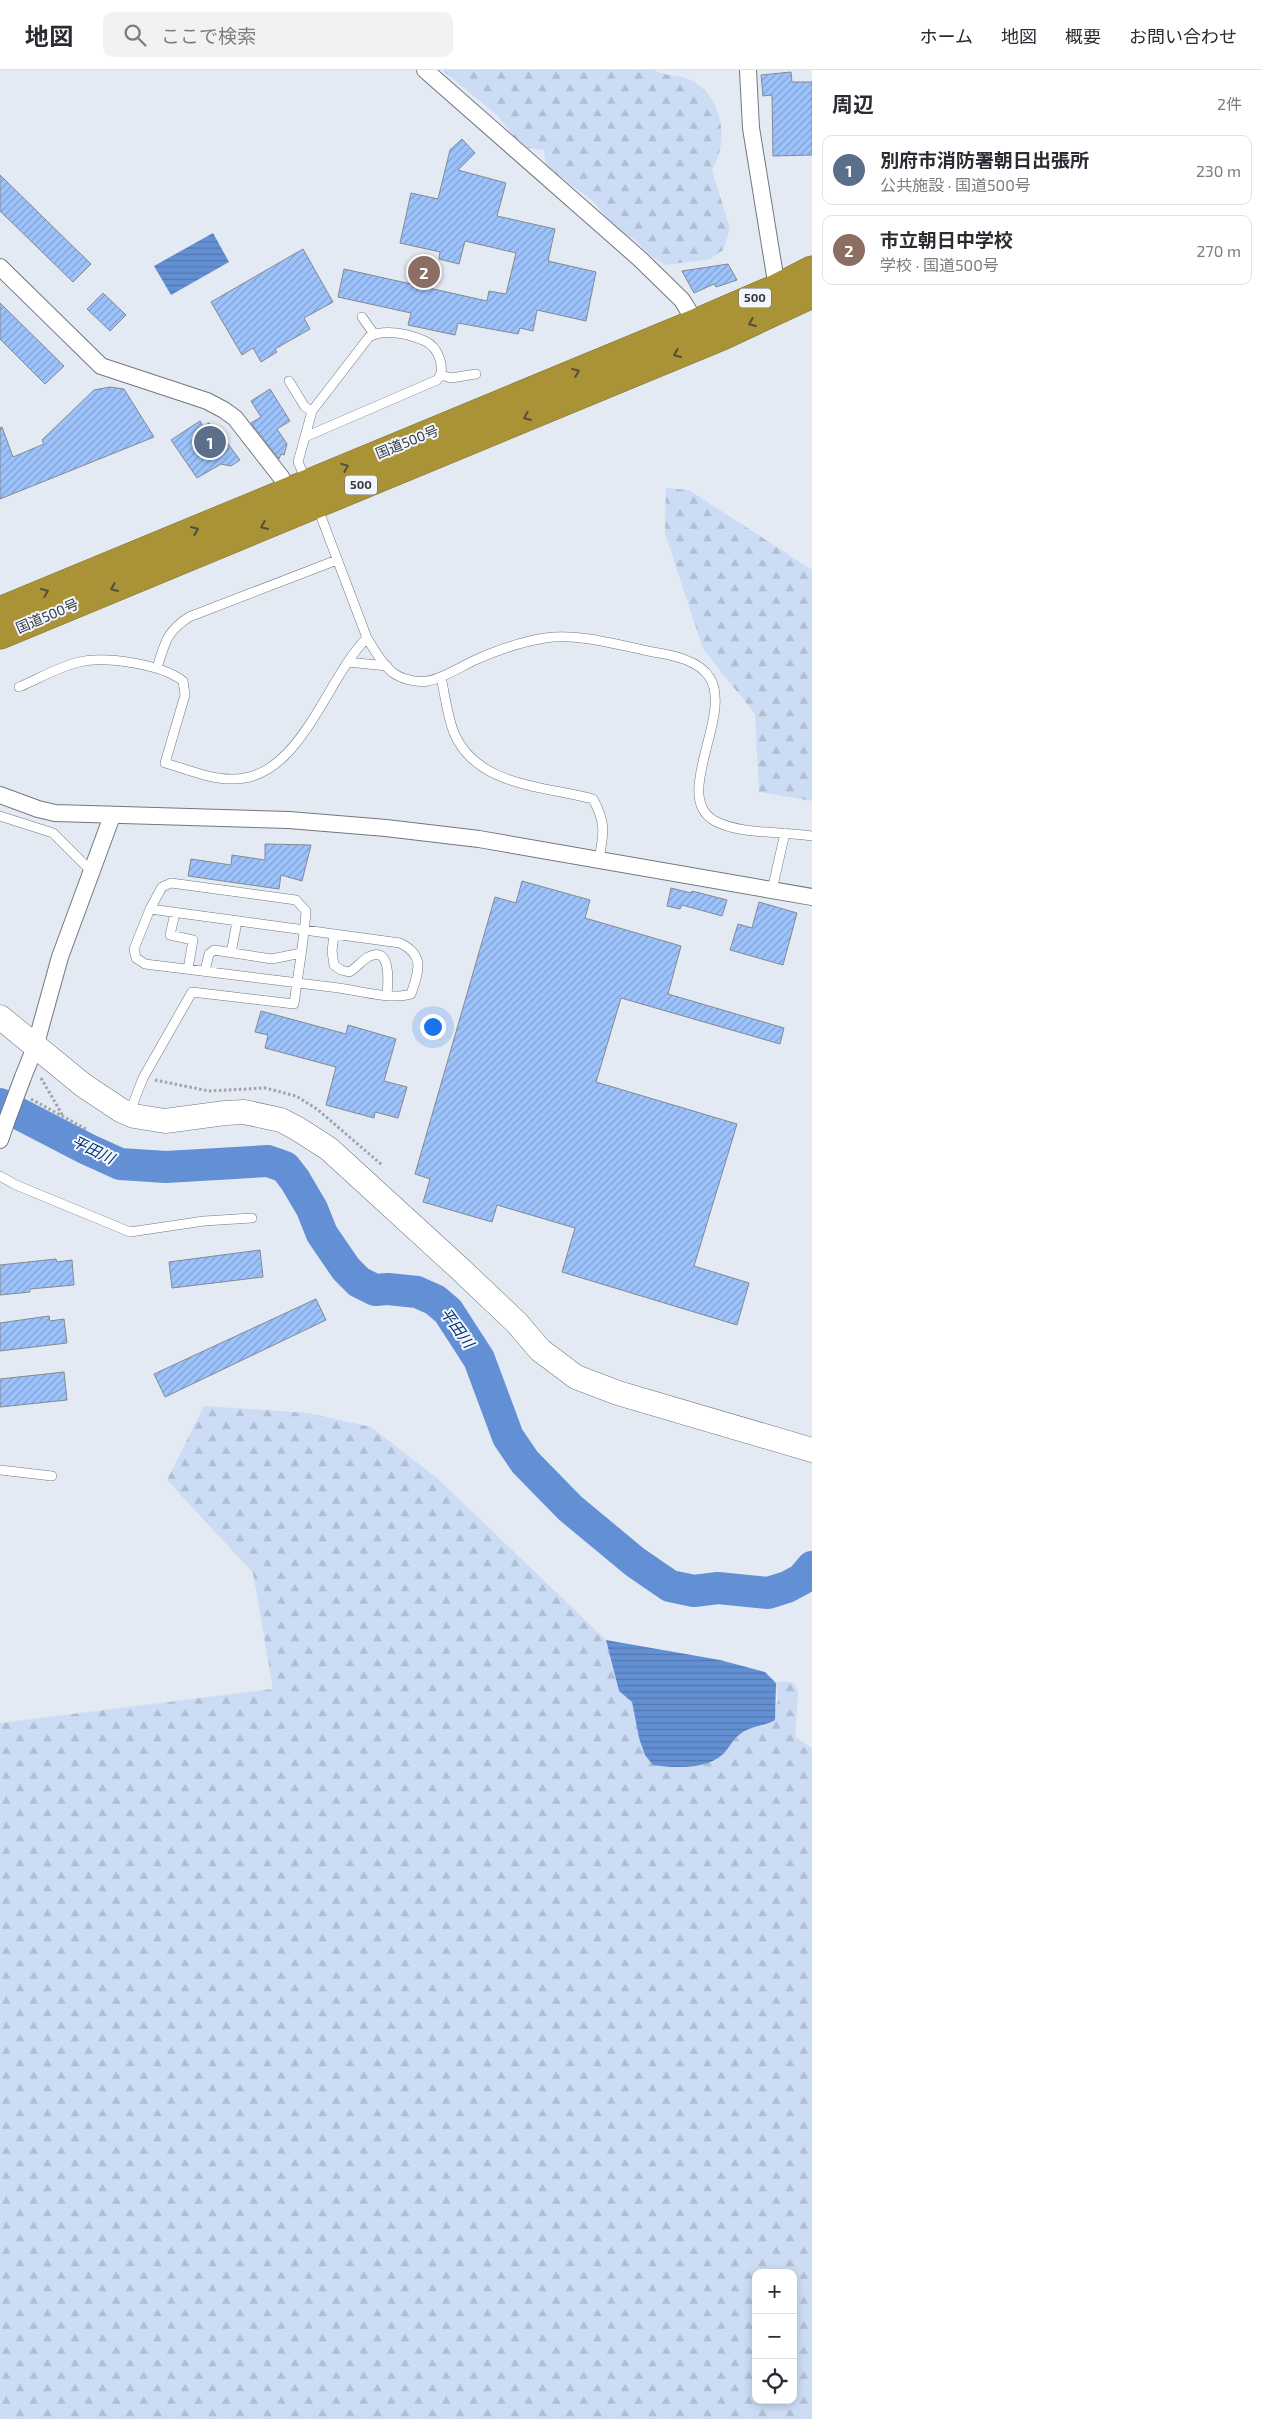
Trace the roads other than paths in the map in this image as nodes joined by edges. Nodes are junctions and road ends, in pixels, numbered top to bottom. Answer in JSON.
{"nodes":[{"id":1,"x":426,"y":70,"type":"edge"},
{"id":2,"x":748,"y":70,"type":"edge"},
{"id":3,"x":0,"y":267,"type":"edge"},
{"id":4,"x":809,"y":280,"type":"edge"},
{"id":5,"x":777,"y":288,"type":"junction"},
{"id":6,"x":362,"y":317,"type":"dead end"},
{"id":7,"x":696,"y":323,"type":"junction"},
{"id":8,"x":374,"y":334,"type":"junction"},
{"id":9,"x":476,"y":374,"type":"dead end"},
{"id":10,"x":441,"y":375,"type":"junction"},
{"id":11,"x":290,"y":381,"type":"dead end"},
{"id":12,"x":312,"y":411,"type":"junction"},
{"id":13,"x":305,"y":436,"type":"junction"},
{"id":14,"x":306,"y":496,"type":"junction"},
{"id":15,"x":337,"y":560,"type":"junction"},
{"id":16,"x":0,"y":611,"type":"edge"},
{"id":17,"x":0,"y":635,"type":"edge"},
{"id":18,"x":367,"y":638,"type":"junction"},
{"id":19,"x":348,"y":662,"type":"junction"},
{"id":20,"x":387,"y":666,"type":"junction"},
{"id":21,"x":157,"y":668,"type":"junction"},
{"id":22,"x":440,"y":677,"type":"junction"},
{"id":23,"x":19,"y":687,"type":"dead end"},
{"id":24,"x":0,"y":795,"type":"edge"},
{"id":25,"x":0,"y":816,"type":"edge"},
{"id":26,"x":112,"y":816,"type":"junction"},
{"id":27,"x":785,"y":833,"type":"junction"},
{"id":28,"x":812,"y":836,"type":"edge"},
{"id":29,"x":599,"y":859,"type":"junction"},
{"id":30,"x":91,"y":871,"type":"junction"},
{"id":31,"x":772,"y":890,"type":"junction"},
{"id":32,"x":812,"y":897,"type":"edge"},
{"id":33,"x":150,"y":909,"type":"junction"},
{"id":34,"x":175,"y":913,"type":"junction"},
{"id":35,"x":237,"y":922,"type":"junction"},
{"id":36,"x":305,"y":931,"type":"junction"},
{"id":37,"x":334,"y":934,"type":"junction"},
{"id":38,"x":231,"y":953,"type":"junction"},
{"id":39,"x":301,"y":953,"type":"junction"},
{"id":40,"x":188,"y":969,"type":"junction"},
{"id":41,"x":205,"y":971,"type":"junction"},
{"id":42,"x":297,"y":983,"type":"junction"},
{"id":43,"x":387,"y":995,"type":"junction"},
{"id":44,"x":0,"y":1017,"type":"edge"},
{"id":45,"x":35,"y":1047,"type":"junction"},
{"id":46,"x":129,"y":1114,"type":"junction"},
{"id":47,"x":0,"y":1140,"type":"edge"},
{"id":48,"x":0,"y":1176,"type":"edge"},
{"id":49,"x":252,"y":1218,"type":"dead end"},
{"id":50,"x":812,"y":1450,"type":"edge"},
{"id":51,"x":0,"y":1470,"type":"edge"},
{"id":52,"x":52,"y":1476,"type":"dead end"}],
"edges":[{"from":1,"to":7,"type":"street"},
{"from":2,"to":5,"type":"street"},
{"from":3,"to":14,"type":"street"},
{"from":4,"to":5,"type":"highway","name":"国道500号","number":"500"},
{"from":4,"to":14,"type":"highway","name":"国道500号","number":"500","one_way":true},
{"from":5,"to":7,"type":"highway","name":"国道500号","number":"500"},
{"from":6,"to":8,"type":"lane"},
{"from":14,"to":7,"type":"highway","name":"国道500号","number":"500","one_way":true},
{"from":8,"to":10,"type":"lane"},
{"from":8,"to":12,"type":"lane"},
{"from":9,"to":10,"type":"lane"},
{"from":10,"to":13,"type":"lane"},
{"from":11,"to":12,"type":"lane"},
{"from":12,"to":13,"type":"lane"},
{"from":13,"to":14,"type":"lane"},
{"from":14,"to":15,"type":"lane"},
{"from":16,"to":14,"type":"highway","name":"国道500号","number":"500","one_way":true},
{"from":14,"to":17,"type":"highway","name":"国道500号","number":"500","one_way":true},
{"from":15,"to":18,"type":"lane"},
{"from":15,"to":21,"type":"lane"},
{"from":18,"to":19,"type":"lane"},
{"from":18,"to":20,"type":"lane"},
{"from":19,"to":20,"type":"lane"},
{"from":19,"to":21,"type":"lane"},
{"from":20,"to":22,"type":"lane"},
{"from":21,"to":23,"type":"lane"},
{"from":22,"to":27,"type":"lane"},
{"from":22,"to":29,"type":"lane"},
{"from":24,"to":26,"type":"street"},
{"from":25,"to":30,"type":"lane"},
{"from":26,"to":29,"type":"street"},
{"from":26,"to":30,"type":"street"},
{"from":27,"to":28,"type":"lane"},
{"from":27,"to":31,"type":"lane"},
{"from":29,"to":31,"type":"street"},
{"from":30,"to":45,"type":"street"},
{"from":31,"to":32,"type":"street"},
{"from":33,"to":34,"type":"lane"},
{"from":33,"to":36,"type":"lane"},
{"from":33,"to":40,"type":"lane"},
{"from":34,"to":35,"type":"lane"},
{"from":34,"to":40,"type":"lane"},
{"from":35,"to":36,"type":"lane"},
{"from":35,"to":38,"type":"lane"},
{"from":36,"to":37,"type":"lane"},
{"from":36,"to":39,"type":"lane"},
{"from":37,"to":43,"type":"lane"},
{"from":37,"to":43,"type":"lane"},
{"from":38,"to":39,"type":"lane"},
{"from":38,"to":41,"type":"lane"},
{"from":39,"to":42,"type":"lane"},
{"from":40,"to":41,"type":"lane"},
{"from":41,"to":42,"type":"lane"},
{"from":42,"to":43,"type":"lane"},
{"from":42,"to":46,"type":"lane"},
{"from":44,"to":45,"type":"street"},
{"from":45,"to":46,"type":"street"},
{"from":45,"to":47,"type":"street","bridge":true},
{"from":46,"to":50,"type":"street"},
{"from":48,"to":49,"type":"lane"},
{"from":51,"to":52,"type":"lane"}]}
